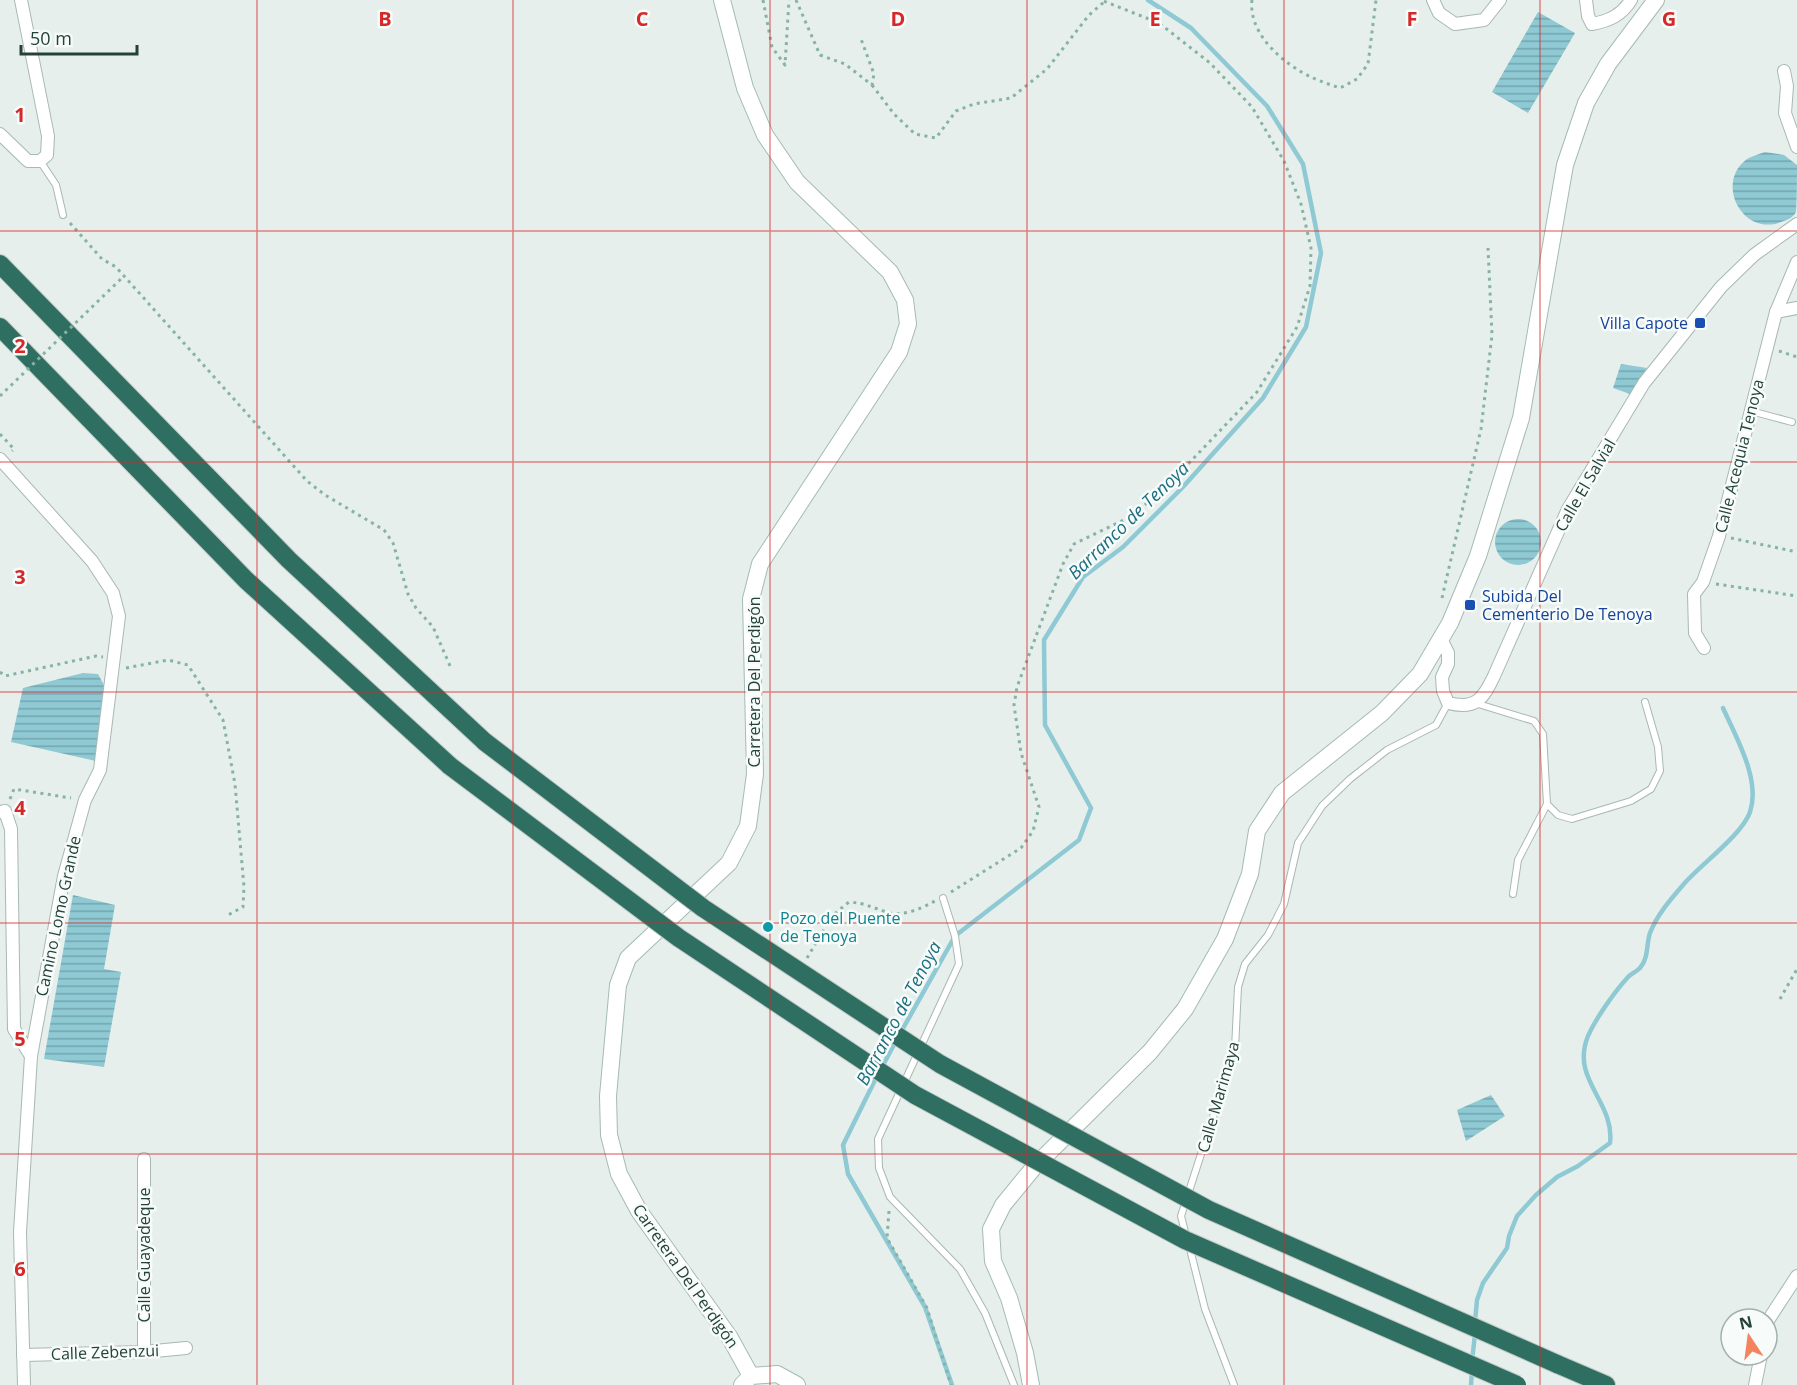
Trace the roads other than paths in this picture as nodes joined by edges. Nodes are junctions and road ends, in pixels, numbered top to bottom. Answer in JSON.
{"nodes":[{"id":1,"x":21,"y":0,"type":"edge"},
{"id":2,"x":722,"y":0,"type":"edge"},
{"id":3,"x":1433,"y":0,"type":"edge"},
{"id":4,"x":1500,"y":0,"type":"edge"},
{"id":5,"x":1586,"y":0,"type":"edge"},
{"id":6,"x":1631,"y":0,"type":"edge"},
{"id":7,"x":1656,"y":0,"type":"edge"},
{"id":8,"x":1784,"y":71,"type":"dead end"},
{"id":9,"x":0,"y":134,"type":"edge"},
{"id":10,"x":1797,"y":147,"type":"edge"},
{"id":11,"x":40,"y":161,"type":"junction"},
{"id":12,"x":63,"y":215,"type":"road end"},
{"id":13,"x":1797,"y":224,"type":"edge"},
{"id":14,"x":1797,"y":262,"type":"edge"},
{"id":15,"x":0,"y":264,"type":"edge"},
{"id":16,"x":1797,"y":308,"type":"edge"},
{"id":17,"x":1776,"y":312,"type":"junction"},
{"id":18,"x":0,"y":327,"type":"edge"},
{"id":19,"x":1751,"y":411,"type":"junction"},
{"id":20,"x":1792,"y":422,"type":"dead end"},
{"id":21,"x":0,"y":459,"type":"edge"},
{"id":22,"x":1441,"y":639,"type":"junction"},
{"id":23,"x":1704,"y":648,"type":"dead end"},
{"id":24,"x":1645,"y":702,"type":"dead end"},
{"id":25,"x":1448,"y":703,"type":"junction"},
{"id":26,"x":1475,"y":703,"type":"junction"},
{"id":27,"x":1547,"y":804,"type":"junction"},
{"id":28,"x":2,"y":812,"type":"edge"},
{"id":29,"x":1513,"y":894,"type":"dead end"},
{"id":30,"x":943,"y":898,"type":"road end"},
{"id":31,"x":31,"y":1056,"type":"junction"},
{"id":32,"x":144,"y":1159,"type":"dead end"},
{"id":33,"x":1797,"y":1276,"type":"edge"},
{"id":34,"x":1777,"y":1307,"type":"edge"},
{"id":35,"x":186,"y":1348,"type":"dead end"},
{"id":36,"x":144,"y":1352,"type":"junction"},
{"id":37,"x":23,"y":1355,"type":"junction"},
{"id":38,"x":1759,"y":1367,"type":"edge"},
{"id":39,"x":747,"y":1381,"type":"edge"},
{"id":40,"x":24,"y":1385,"type":"edge"},
{"id":41,"x":797,"y":1385,"type":"edge"},
{"id":42,"x":1014,"y":1385,"type":"edge"},
{"id":43,"x":1031,"y":1385,"type":"edge"},
{"id":44,"x":1234,"y":1385,"type":"edge"},
{"id":45,"x":1517,"y":1385,"type":"edge"},
{"id":46,"x":1606,"y":1385,"type":"edge"},
{"id":47,"x":1755,"y":1385,"type":"edge"}],
"edges":[{"from":1,"to":11,"type":"street"},
{"from":2,"to":39,"type":"main road","name":"Carretera Del Perdigón"},
{"from":3,"to":4,"type":"street"},
{"from":5,"to":6,"type":"street"},
{"from":7,"to":22,"type":"main road"},
{"from":8,"to":10,"type":"street"},
{"from":9,"to":11,"type":"street"},
{"from":11,"to":12,"type":"lane"},
{"from":13,"to":26,"type":"street","name":"Calle El Salvial"},
{"from":14,"to":17,"type":"street","name":"Calle Acequia Tenoya"},
{"from":15,"to":46,"type":"highway","bridge":true},
{"from":16,"to":17,"type":"street"},
{"from":17,"to":19,"type":"street","name":"Calle Acequia Tenoya"},
{"from":18,"to":45,"type":"highway","bridge":true},
{"from":19,"to":20,"type":"lane"},
{"from":19,"to":23,"type":"street","name":"Calle Acequia Tenoya"},
{"from":21,"to":31,"type":"street","name":"Camino Lomo Grande"},
{"from":22,"to":25,"type":"street"},
{"from":22,"to":43,"type":"main road"},
{"from":24,"to":27,"type":"lane"},
{"from":25,"to":26,"type":"street"},
{"from":25,"to":44,"type":"lane","name":"Calle Marimaya"},
{"from":26,"to":27,"type":"lane"},
{"from":27,"to":29,"type":"lane"},
{"from":28,"to":31,"type":"street"},
{"from":30,"to":42,"type":"lane"},
{"from":31,"to":37,"type":"street","name":"Camino Lomo Grande"},
{"from":32,"to":36,"type":"street","name":"Calle Guayadeque"},
{"from":33,"to":34,"type":"street"},
{"from":35,"to":36,"type":"street","name":"Calle Zebenzui"},
{"from":36,"to":37,"type":"street","name":"Calle Zebenzui"},
{"from":37,"to":40,"type":"street","name":"Camino Lomo Grande"},
{"from":38,"to":47,"type":"street"},
{"from":39,"to":41,"type":"main road"}]}
